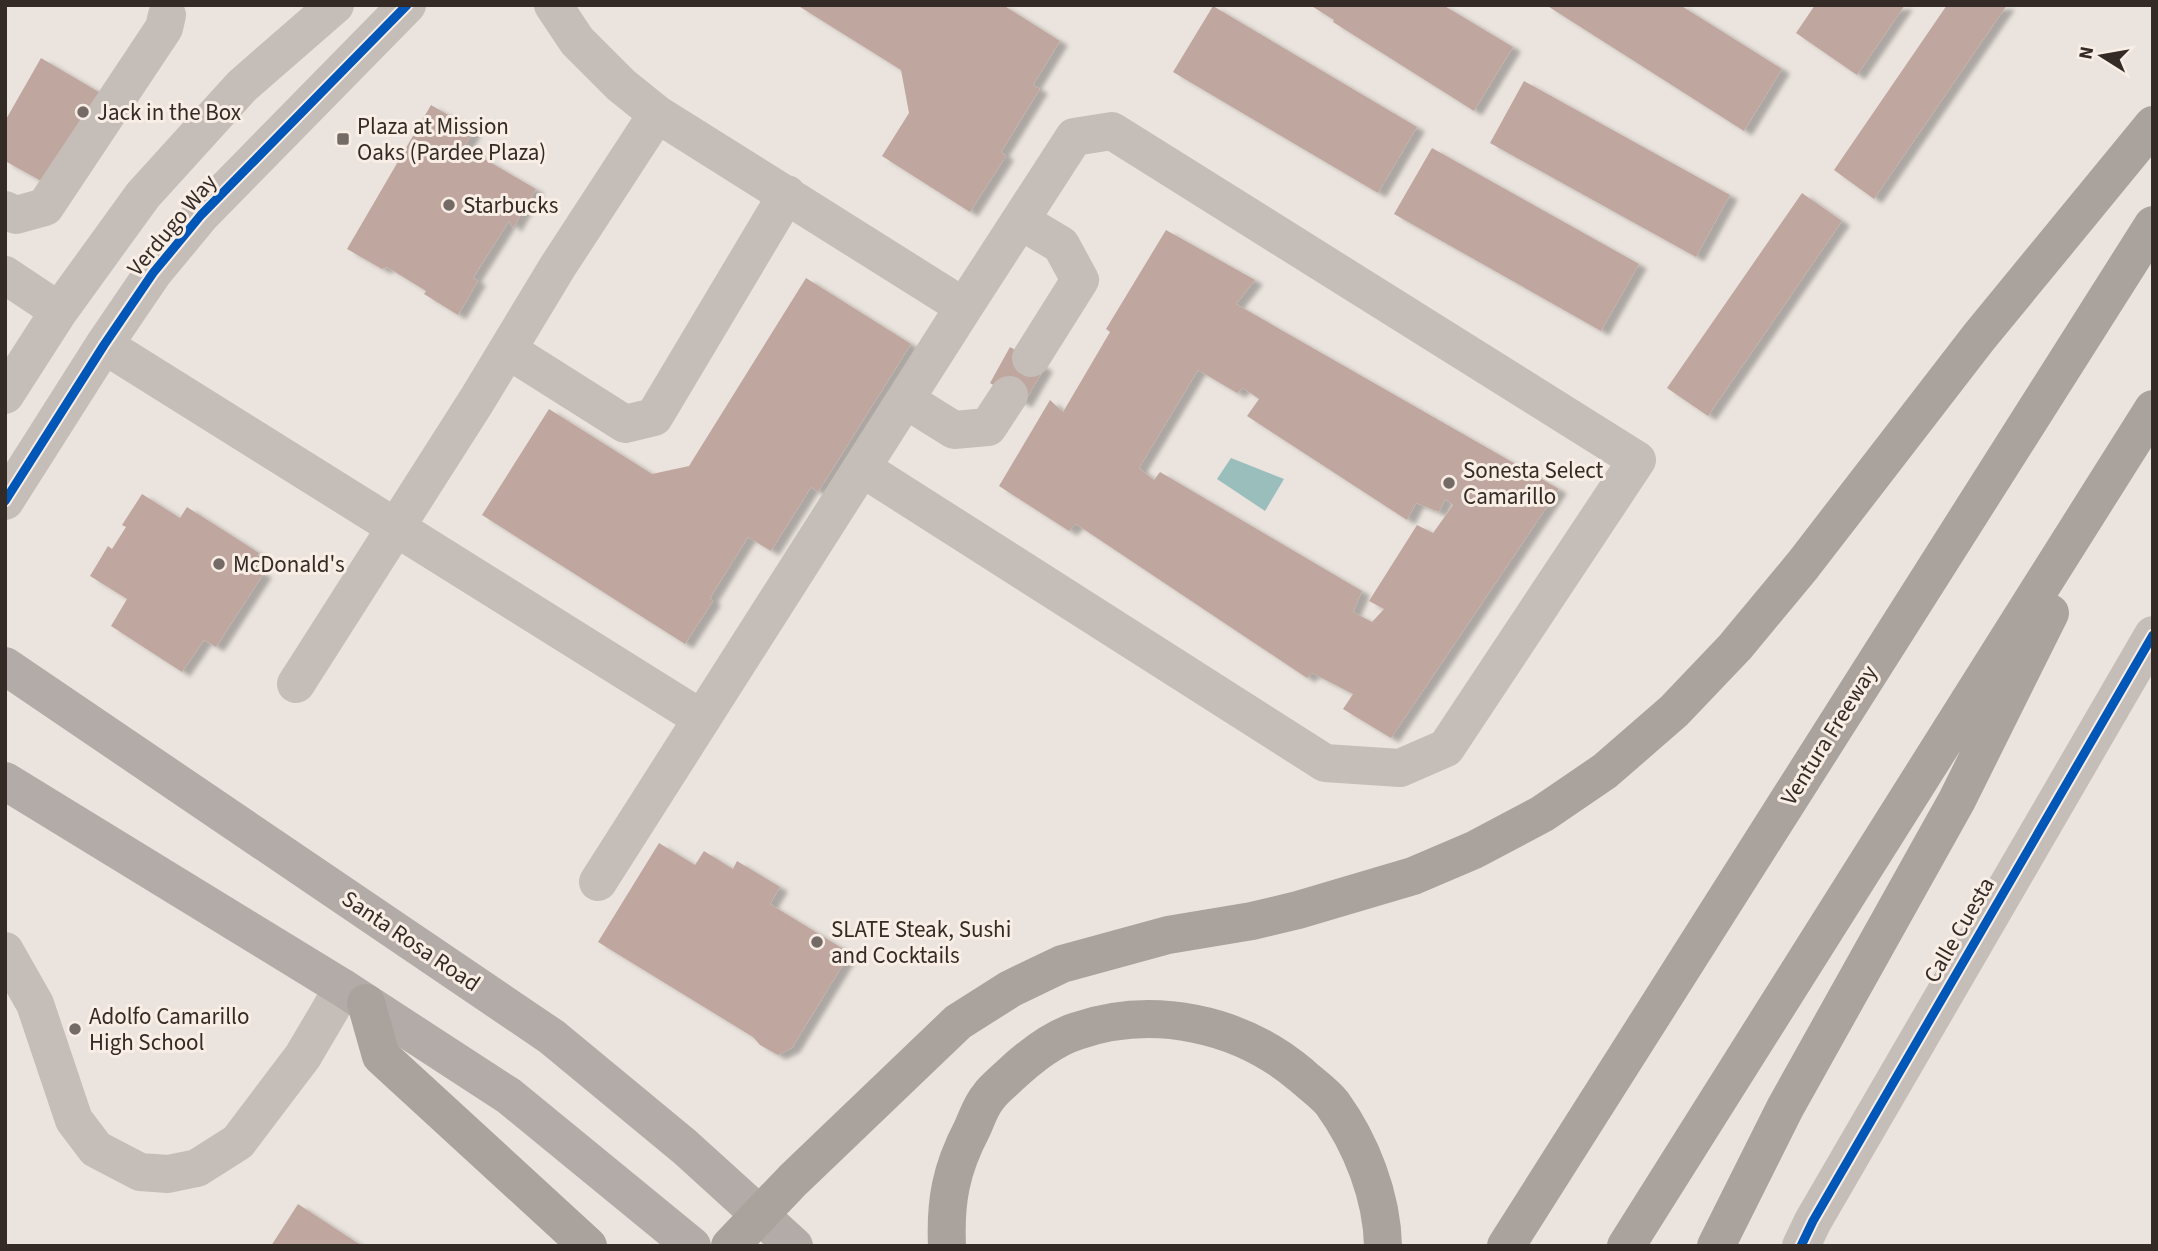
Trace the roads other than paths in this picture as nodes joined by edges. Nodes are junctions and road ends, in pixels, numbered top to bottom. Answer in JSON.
{"nodes":[{"id":1,"x":335,"y":5,"type":"edge"},
{"id":2,"x":407,"y":5,"type":"edge"},
{"id":3,"x":553,"y":5,"type":"edge"},
{"id":4,"x":167,"y":15,"type":"dead end"},
{"id":5,"x":657,"y":114,"type":"junction"},
{"id":6,"x":2153,"y":125,"type":"edge"},
{"id":7,"x":787,"y":194,"type":"junction"},
{"id":8,"x":5,"y":210,"type":"edge"},
{"id":9,"x":1021,"y":221,"type":"junction"},
{"id":10,"x":2153,"y":225,"type":"edge"},
{"id":11,"x":5,"y":275,"type":"edge"},
{"id":12,"x":964,"y":307,"type":"junction"},
{"id":13,"x":59,"y":311,"type":"junction"},
{"id":14,"x":104,"y":345,"type":"junction"},
{"id":15,"x":508,"y":350,"type":"junction"},
{"id":16,"x":1031,"y":358,"type":"dead end"},
{"id":17,"x":5,"y":395,"type":"edge"},
{"id":18,"x":1009,"y":395,"type":"dead end"},
{"id":19,"x":906,"y":400,"type":"junction"},
{"id":20,"x":2149,"y":416,"type":"edge"},
{"id":21,"x":862,"y":468,"type":"junction"},
{"id":22,"x":5,"y":501,"type":"edge"},
{"id":23,"x":395,"y":529,"type":"junction"},
{"id":24,"x":2153,"y":635,"type":"edge"},
{"id":25,"x":5,"y":666,"type":"edge"},
{"id":26,"x":296,"y":684,"type":"dead end"},
{"id":27,"x":702,"y":719,"type":"junction"},
{"id":28,"x":5,"y":782,"type":"edge"},
{"id":29,"x":598,"y":882,"type":"dead end"},
{"id":30,"x":5,"y":951,"type":"edge"},
{"id":31,"x":355,"y":996,"type":"junction"},
{"id":32,"x":761,"y":1215,"type":"junction"},
{"id":33,"x":588,"y":1246,"type":"edge"},
{"id":34,"x":692,"y":1246,"type":"edge"},
{"id":35,"x":730,"y":1246,"type":"edge"},
{"id":36,"x":794,"y":1246,"type":"edge"},
{"id":37,"x":947,"y":1246,"type":"edge"},
{"id":38,"x":1383,"y":1246,"type":"edge"},
{"id":39,"x":1506,"y":1246,"type":"edge"},
{"id":40,"x":1626,"y":1246,"type":"edge"},
{"id":41,"x":1716,"y":1246,"type":"edge"},
{"id":42,"x":1801,"y":1246,"type":"edge"}],
"edges":[{"from":1,"to":13,"type":"street","name":"Verdugo Way"},
{"from":2,"to":14,"type":"street","name":"Verdugo Way"},
{"from":3,"to":5,"type":"street"},
{"from":4,"to":8,"type":"street"},
{"from":5,"to":7,"type":"street"},
{"from":5,"to":15,"type":"street"},
{"from":6,"to":32,"type":"highway"},
{"from":7,"to":12,"type":"street"},
{"from":7,"to":15,"type":"street"},
{"from":9,"to":12,"type":"street"},
{"from":9,"to":16,"type":"street"},
{"from":9,"to":21,"type":"street"},
{"from":10,"to":39,"type":"highway","name":"Ventura Freeway"},
{"from":11,"to":13,"type":"street"},
{"from":12,"to":19,"type":"street"},
{"from":13,"to":17,"type":"street","name":"Verdugo Way"},
{"from":14,"to":22,"type":"street","name":"Verdugo Way"},
{"from":14,"to":23,"type":"street"},
{"from":15,"to":23,"type":"street"},
{"from":18,"to":19,"type":"street"},
{"from":19,"to":21,"type":"street"},
{"from":20,"to":40,"type":"highway"},
{"from":20,"to":41,"type":"highway"},
{"from":21,"to":27,"type":"street"},
{"from":23,"to":26,"type":"street"},
{"from":23,"to":27,"type":"street"},
{"from":24,"to":42,"type":"street","name":"Calle Cuesta"},
{"from":25,"to":32,"type":"main road","name":"Santa Rosa Road"},
{"from":27,"to":29,"type":"street"},
{"from":28,"to":31,"type":"main road"},
{"from":30,"to":31,"type":"street"},
{"from":31,"to":33,"type":"highway"},
{"from":31,"to":34,"type":"main road"},
{"from":32,"to":35,"type":"highway"},
{"from":32,"to":36,"type":"main road","name":"Santa Rosa Road"},
{"from":37,"to":38,"type":"highway"}]}
